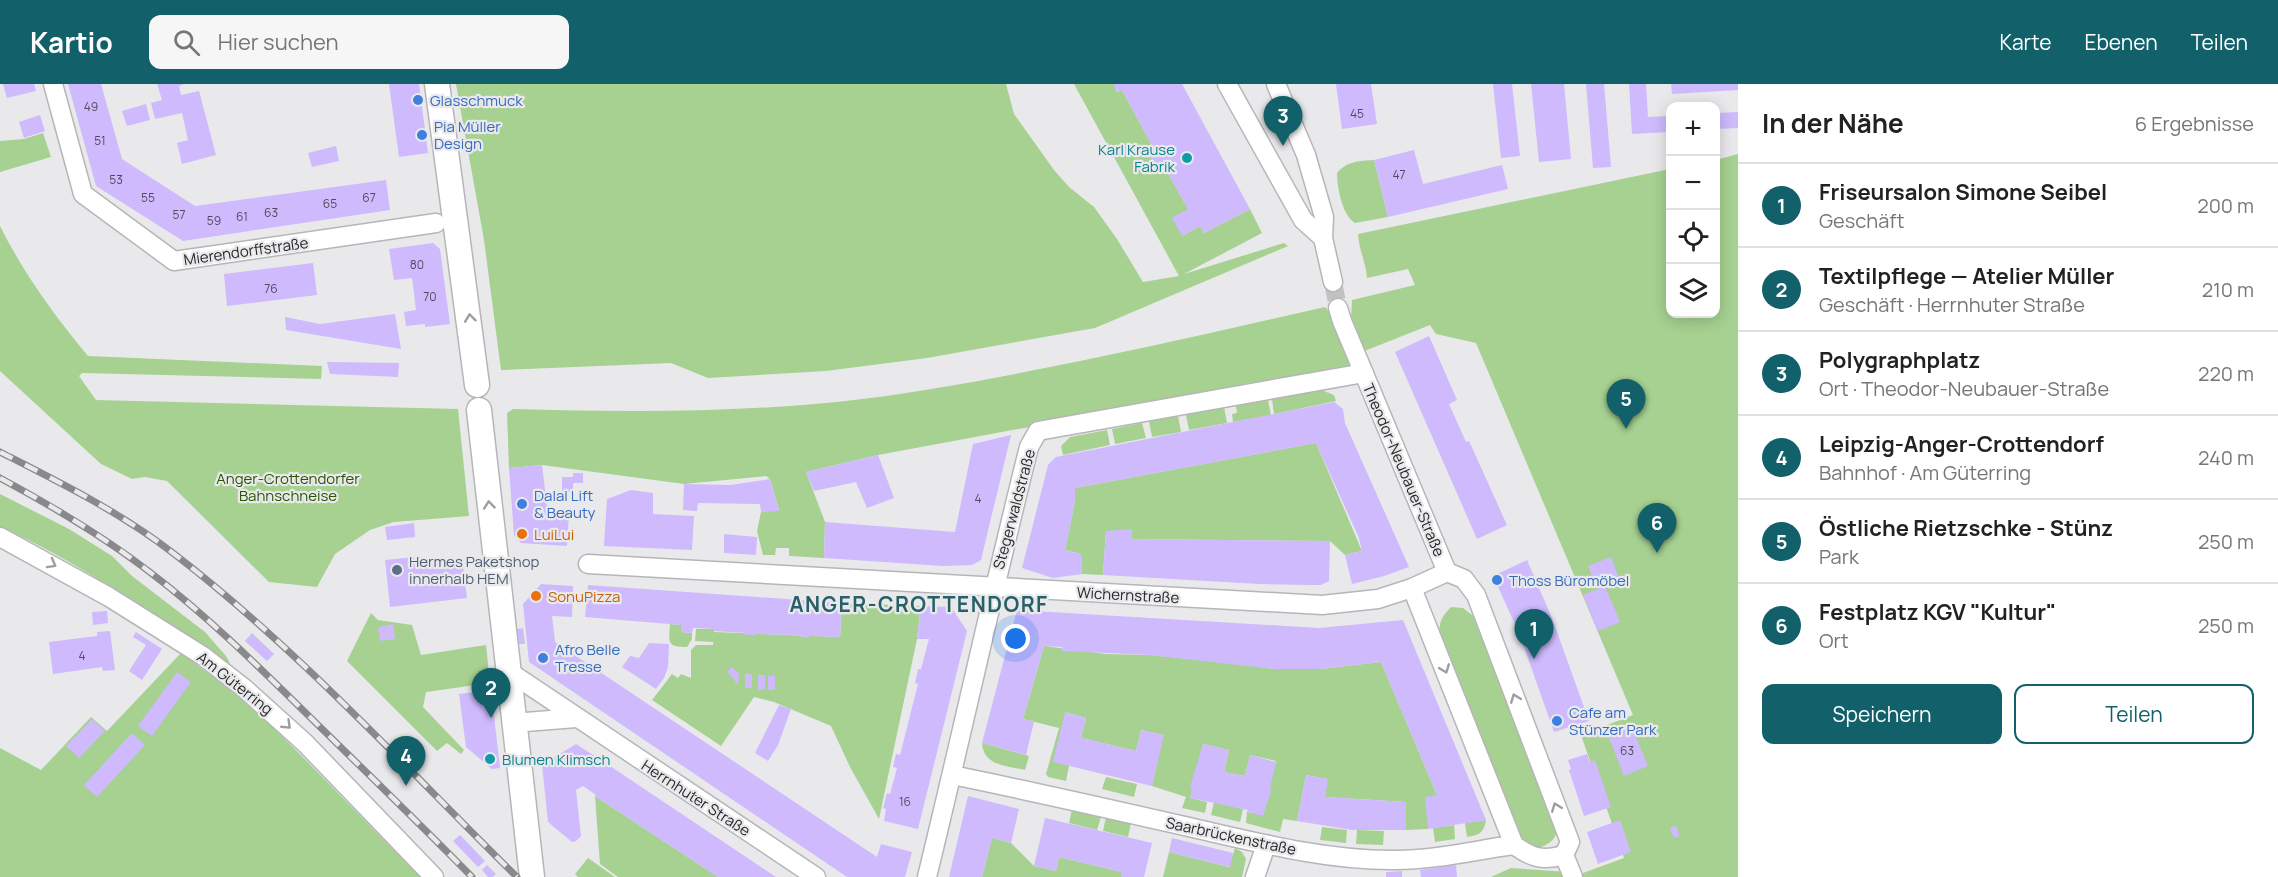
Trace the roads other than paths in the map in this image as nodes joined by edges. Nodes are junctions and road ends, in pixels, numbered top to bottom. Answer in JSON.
{"nodes":[{"id":1,"x":53,"y":84,"type":"edge"},
{"id":2,"x":437,"y":84,"type":"edge"},
{"id":3,"x":1227,"y":84,"type":"edge"},
{"id":4,"x":1276,"y":84,"type":"edge"},
{"id":5,"x":436,"y":223,"type":"dead end"},
{"id":6,"x":1323,"y":238,"type":"junction"},
{"id":7,"x":1333,"y":282,"type":"tunnel mouth"},
{"id":8,"x":1338,"y":308,"type":"tunnel mouth"},
{"id":9,"x":1364,"y":373,"type":"junction"},
{"id":10,"x":477,"y":385,"type":"dead end"},
{"id":11,"x":479,"y":410,"type":"dead end"},
{"id":12,"x":0,"y":537,"type":"edge"},
{"id":13,"x":588,"y":564,"type":"dead end"},
{"id":14,"x":1447,"y":572,"type":"junction"},
{"id":15,"x":994,"y":588,"type":"junction"},
{"id":16,"x":1412,"y":588,"type":"junction"},
{"id":17,"x":508,"y":671,"type":"junction"},
{"id":18,"x":576,"y":718,"type":"junction"},
{"id":19,"x":515,"y":733,"type":"junction"},
{"id":20,"x":952,"y":775,"type":"junction"},
{"id":21,"x":1266,"y":845,"type":"junction"},
{"id":22,"x":1514,"y":845,"type":"junction"},
{"id":23,"x":1564,"y":855,"type":"junction"},
{"id":24,"x":434,"y":877,"type":"edge"},
{"id":25,"x":532,"y":877,"type":"edge"},
{"id":26,"x":816,"y":877,"type":"edge"},
{"id":27,"x":927,"y":877,"type":"edge"},
{"id":28,"x":1255,"y":877,"type":"edge"},
{"id":29,"x":1573,"y":877,"type":"edge"}],
"edges":[{"from":1,"to":5,"type":"street","name":"Mierendorffstraße"},
{"from":10,"to":2,"type":"street","one_way":true},
{"from":3,"to":6,"type":"street"},
{"from":4,"to":6,"type":"street"},
{"from":6,"to":7,"type":"street"},
{"from":8,"to":9,"type":"street","name":"Theodor-Neubauer-Straße"},
{"from":9,"to":14,"type":"street","name":"Theodor-Neubauer-Straße"},
{"from":9,"to":15,"type":"street","name":"Stegerwaldstraße"},
{"from":17,"to":11,"type":"street","one_way":true},
{"from":12,"to":24,"type":"street","name":"Am Güterring","one_way":true},
{"from":13,"to":15,"type":"street","name":"Wichernstraße"},
{"from":14,"to":16,"type":"street","name":"Wichernstraße"},
{"from":23,"to":14,"type":"street","name":"Theodor-Neubauer-Straße","one_way":true},
{"from":15,"to":16,"type":"street","name":"Wichernstraße"},
{"from":15,"to":20,"type":"street","name":"Stegerwaldstraße"},
{"from":16,"to":22,"type":"street","one_way":true},
{"from":17,"to":18,"type":"street","name":"Herrnhuter Straße"},
{"from":17,"to":19,"type":"street"},
{"from":18,"to":19,"type":"street"},
{"from":18,"to":26,"type":"street","name":"Herrnhuter Straße"},
{"from":19,"to":25,"type":"street"},
{"from":20,"to":21,"type":"street","name":"Saarbrückenstraße"},
{"from":20,"to":27,"type":"street","name":"Stegerwaldstraße"},
{"from":21,"to":22,"type":"street","name":"Saarbrückenstraße"},
{"from":21,"to":28,"type":"street"},
{"from":22,"to":23,"type":"street"},
{"from":23,"to":29,"type":"street","name":"Theodor-Neubauer-Straße"}]}
